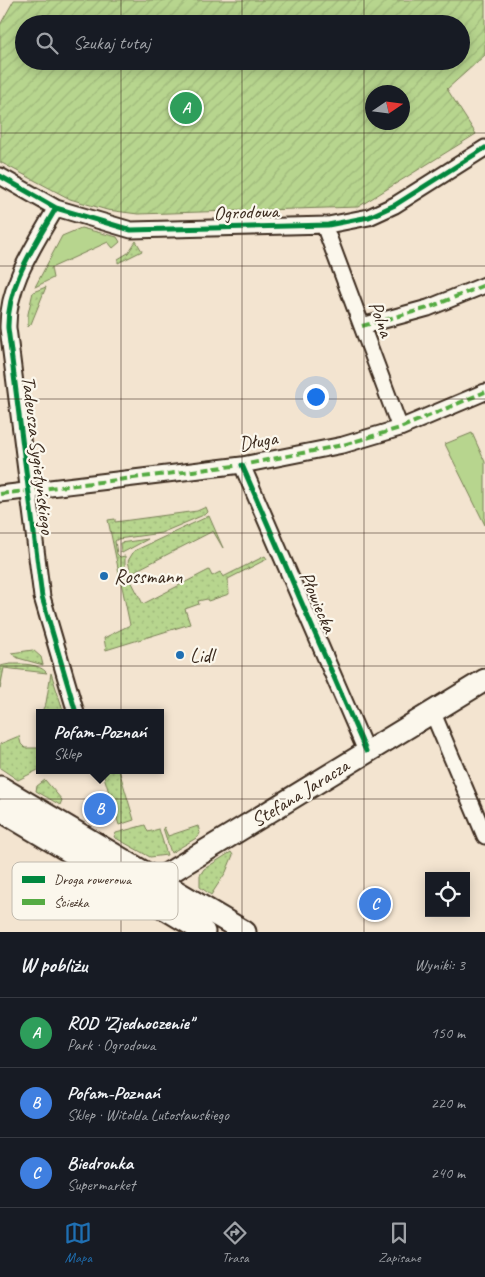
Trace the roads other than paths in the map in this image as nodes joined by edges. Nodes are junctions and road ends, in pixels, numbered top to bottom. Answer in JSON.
{"nodes":[{"id":1,"x":485,"y":148,"type":"edge"},
{"id":2,"x":0,"y":176,"type":"edge"},
{"id":3,"x":56,"y":208,"type":"junction"},
{"id":4,"x":324,"y":225,"type":"junction"},
{"id":5,"x":485,"y":285,"type":"edge"},
{"id":6,"x":362,"y":326,"type":"junction"},
{"id":7,"x":485,"y":392,"type":"edge"},
{"id":8,"x":400,"y":428,"type":"junction"},
{"id":9,"x":242,"y":465,"type":"junction"},
{"id":10,"x":28,"y":491,"type":"junction"},
{"id":11,"x":0,"y":494,"type":"edge"},
{"id":12,"x":485,"y":680,"type":"edge"},
{"id":13,"x":75,"y":709,"type":"edge"},
{"id":14,"x":432,"y":711,"type":"junction"},
{"id":15,"x":366,"y":752,"type":"junction"},
{"id":16,"x":5,"y":807,"type":"edge"},
{"id":17,"x":485,"y":836,"type":"edge"},
{"id":18,"x":103,"y":862,"type":"edge"},
{"id":19,"x":178,"y":867,"type":"edge"},
{"id":20,"x":178,"y":901,"type":"edge"},
{"id":21,"x":178,"y":910,"type":"edge"},
{"id":22,"x":204,"y":932,"type":"edge"},
{"id":23,"x":245,"y":932,"type":"edge"}],
"edges":[{"from":1,"to":4,"type":"street","name":"Ogrodowa"},
{"from":2,"to":3,"type":"street","name":"Ogrodowa"},
{"from":3,"to":4,"type":"street","name":"Ogrodowa"},
{"from":3,"to":10,"type":"street","name":"Tadeusza Sygietyńskiego"},
{"from":4,"to":6,"type":"street","name":"Polna"},
{"from":5,"to":6,"type":"street"},
{"from":6,"to":8,"type":"street","name":"Polna"},
{"from":7,"to":8,"type":"street","name":"Długa"},
{"from":8,"to":9,"type":"street","name":"Długa"},
{"from":9,"to":10,"type":"street","name":"Długa"},
{"from":9,"to":15,"type":"street","name":"Płowiecka"},
{"from":10,"to":11,"type":"street","name":"Długa"},
{"from":10,"to":13,"type":"street","name":"Tadeusza Sygietyńskiego"},
{"from":12,"to":14,"type":"main road","name":"Stefana Jaracza"},
{"from":14,"to":15,"type":"main road","name":"Stefana Jaracza"},
{"from":14,"to":17,"type":"street"},
{"from":15,"to":19,"type":"main road","name":"Stefana Jaracza"},
{"from":16,"to":18,"type":"main road"},
{"from":20,"to":23,"type":"main road"},
{"from":21,"to":22,"type":"main road"}]}
